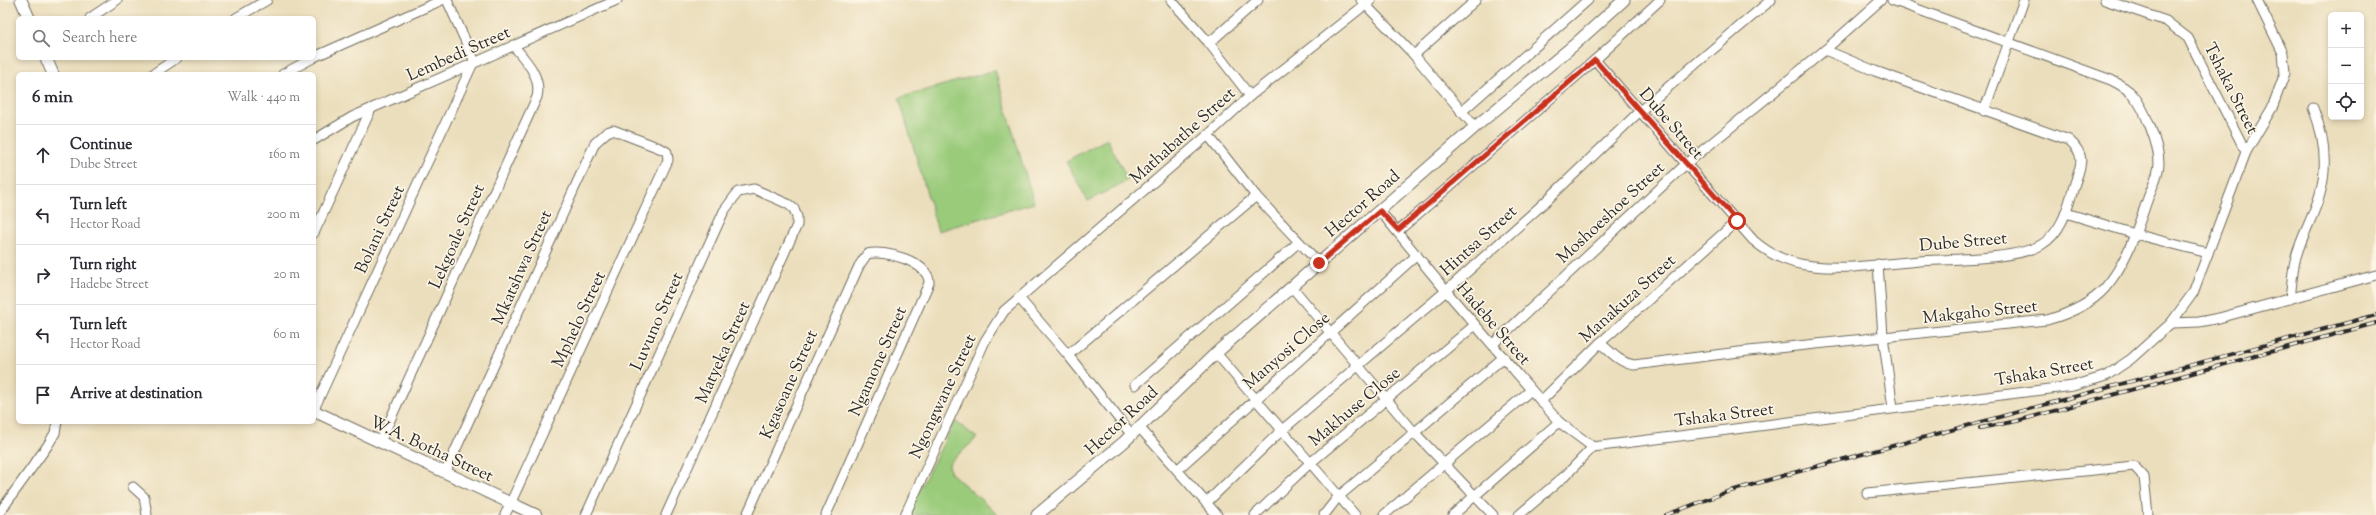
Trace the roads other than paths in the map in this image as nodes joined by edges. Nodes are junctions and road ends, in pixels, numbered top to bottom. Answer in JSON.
{"nodes":[{"id":1,"x":21,"y":0,"type":"edge"},
{"id":2,"x":117,"y":0,"type":"edge"},
{"id":3,"x":267,"y":0,"type":"edge"},
{"id":4,"x":442,"y":0,"type":"edge"},
{"id":5,"x":448,"y":0,"type":"edge"},
{"id":6,"x":617,"y":0,"type":"edge"},
{"id":7,"x":1171,"y":0,"type":"edge"},
{"id":8,"x":1258,"y":0,"type":"edge"},
{"id":9,"x":1476,"y":0,"type":"edge"},
{"id":10,"x":1588,"y":0,"type":"edge"},
{"id":11,"x":1624,"y":0,"type":"edge"},
{"id":12,"x":1660,"y":0,"type":"edge"},
{"id":13,"x":1770,"y":0,"type":"edge"},
{"id":14,"x":1881,"y":0,"type":"edge"},
{"id":15,"x":1892,"y":0,"type":"edge"},
{"id":16,"x":2024,"y":0,"type":"edge"},
{"id":17,"x":2105,"y":0,"type":"edge"},
{"id":18,"x":2257,"y":0,"type":"edge"},
{"id":19,"x":1366,"y":2,"type":"edge"},
{"id":20,"x":28,"y":16,"type":"edge"},
{"id":21,"x":93,"y":16,"type":"edge"},
{"id":22,"x":239,"y":16,"type":"edge"},
{"id":23,"x":1209,"y":43,"type":"junction"},
{"id":24,"x":2009,"y":43,"type":"junction"},
{"id":25,"x":512,"y":46,"type":"junction"},
{"id":26,"x":1826,"y":50,"type":"junction"},
{"id":27,"x":1414,"y":55,"type":"junction"},
{"id":28,"x":316,"y":57,"type":"edge"},
{"id":29,"x":47,"y":60,"type":"edge"},
{"id":30,"x":174,"y":60,"type":"edge"},
{"id":31,"x":309,"y":60,"type":"edge"},
{"id":32,"x":1595,"y":60,"type":"junction"},
{"id":33,"x":474,"y":63,"type":"junction"},
{"id":34,"x":52,"y":72,"type":"edge"},
{"id":35,"x":157,"y":72,"type":"edge"},
{"id":36,"x":287,"y":72,"type":"edge"},
{"id":37,"x":1250,"y":96,"type":"junction"},
{"id":38,"x":2313,"y":108,"type":"dead end"},
{"id":39,"x":371,"y":109,"type":"junction"},
{"id":40,"x":1640,"y":111,"type":"junction"},
{"id":41,"x":1984,"y":111,"type":"junction"},
{"id":42,"x":1461,"y":112,"type":"junction"},
{"id":43,"x":1475,"y":127,"type":"junction"},
{"id":44,"x":1208,"y":135,"type":"junction"},
{"id":45,"x":316,"y":139,"type":"edge"},
{"id":46,"x":662,"y":149,"type":"joint"},
{"id":47,"x":2246,"y":152,"type":"junction"},
{"id":48,"x":1686,"y":164,"type":"junction"},
{"id":49,"x":1256,"y":196,"type":"junction"},
{"id":50,"x":788,"y":204,"type":"joint"},
{"id":51,"x":1380,"y":211,"type":"junction"},
{"id":52,"x":2066,"y":213,"type":"junction"},
{"id":53,"x":1737,"y":221,"type":"junction"},
{"id":54,"x":316,"y":229,"type":"edge"},
{"id":55,"x":1398,"y":230,"type":"junction"},
{"id":56,"x":2135,"y":234,"type":"junction"},
{"id":57,"x":1299,"y":242,"type":"junction"},
{"id":58,"x":875,"y":251,"type":"joint"},
{"id":59,"x":2208,"y":253,"type":"junction"},
{"id":60,"x":1417,"y":255,"type":"junction"},
{"id":61,"x":1319,"y":263,"type":"junction"},
{"id":62,"x":1878,"y":264,"type":"junction"},
{"id":63,"x":2376,"y":275,"type":"edge"},
{"id":64,"x":1292,"y":287,"type":"junction"},
{"id":65,"x":1446,"y":291,"type":"junction"},
{"id":66,"x":1019,"y":298,"type":"junction"},
{"id":67,"x":2290,"y":299,"type":"junction"},
{"id":68,"x":2171,"y":323,"type":"junction"},
{"id":69,"x":1475,"y":325,"type":"junction"},
{"id":70,"x":1330,"y":333,"type":"junction"},
{"id":71,"x":1884,"y":336,"type":"junction"},
{"id":72,"x":1600,"y":343,"type":"junction"},
{"id":73,"x":1493,"y":344,"type":"junction"},
{"id":74,"x":1216,"y":353,"type":"junction"},
{"id":75,"x":1068,"y":355,"type":"junction"},
{"id":76,"x":1504,"y":357,"type":"junction"},
{"id":77,"x":1356,"y":366,"type":"junction"},
{"id":78,"x":1136,"y":385,"type":"dead end"},
{"id":79,"x":1531,"y":390,"type":"junction"},
{"id":80,"x":1253,"y":399,"type":"junction"},
{"id":81,"x":1387,"y":399,"type":"junction"},
{"id":82,"x":1541,"y":402,"type":"junction"},
{"id":83,"x":316,"y":406,"type":"edge"},
{"id":84,"x":1893,"y":408,"type":"junction"},
{"id":85,"x":316,"y":411,"type":"edge"},
{"id":86,"x":1559,"y":422,"type":"junction"},
{"id":87,"x":57,"y":424,"type":"edge"},
{"id":88,"x":1135,"y":431,"type":"junction"},
{"id":89,"x":1281,"y":431,"type":"junction"},
{"id":90,"x":1414,"y":432,"type":"junction"},
{"id":91,"x":380,"y":442,"type":"junction"},
{"id":92,"x":1593,"y":447,"type":"junction"},
{"id":93,"x":1445,"y":463,"type":"junction"},
{"id":94,"x":1309,"y":464,"type":"junction"},
{"id":95,"x":1177,"y":470,"type":"junction"},
{"id":96,"x":445,"y":473,"type":"junction"},
{"id":97,"x":133,"y":487,"type":"dead end"},
{"id":98,"x":1868,"y":493,"type":"dead end"},
{"id":99,"x":1474,"y":496,"type":"junction"},
{"id":100,"x":1338,"y":498,"type":"junction"},
{"id":101,"x":510,"y":503,"type":"junction"},
{"id":102,"x":1206,"y":503,"type":"junction"},
{"id":103,"x":0,"y":512,"type":"edge"},
{"id":104,"x":146,"y":515,"type":"edge"},
{"id":105,"x":505,"y":515,"type":"edge"},
{"id":106,"x":536,"y":515,"type":"edge"},
{"id":107,"x":586,"y":515,"type":"edge"},
{"id":108,"x":666,"y":515,"type":"edge"},
{"id":109,"x":747,"y":515,"type":"edge"},
{"id":110,"x":826,"y":515,"type":"edge"},
{"id":111,"x":905,"y":515,"type":"edge"},
{"id":112,"x":1037,"y":515,"type":"edge"},
{"id":113,"x":1217,"y":515,"type":"edge"},
{"id":114,"x":1255,"y":515,"type":"edge"},
{"id":115,"x":1324,"y":515,"type":"edge"},
{"id":116,"x":1354,"y":515,"type":"edge"},
{"id":117,"x":1384,"y":515,"type":"edge"},
{"id":118,"x":1453,"y":515,"type":"edge"},
{"id":119,"x":1492,"y":515,"type":"edge"},
{"id":120,"x":1519,"y":515,"type":"edge"},
{"id":121,"x":2148,"y":515,"type":"edge"}],
"edges":[{"from":1,"to":20,"type":"street"},
{"from":2,"to":21,"type":"street"},
{"from":3,"to":22,"type":"street"},
{"from":4,"to":28,"type":"street"},
{"from":5,"to":33,"type":"street"},
{"from":6,"to":25,"type":"street","name":"Lembedi Street"},
{"from":7,"to":23,"type":"street"},
{"from":8,"to":23,"type":"street"},
{"from":9,"to":27,"type":"street"},
{"from":10,"to":42,"type":"street"},
{"from":11,"to":43,"type":"street","name":"Hector Road"},
{"from":12,"to":32,"type":"street"},
{"from":13,"to":40,"type":"street","name":"Hintsa Street"},
{"from":14,"to":26,"type":"street","name":"Moshoeshoe Street"},
{"from":15,"to":24,"type":"street","name":"Makgaho Street"},
{"from":16,"to":24,"type":"street"},
{"from":17,"to":47,"type":"street","name":"Tshaka Street"},
{"from":18,"to":47,"type":"street"},
{"from":19,"to":27,"type":"street"},
{"from":19,"to":37,"type":"street","name":"Mathabathe Street"},
{"from":23,"to":37,"type":"street"},
{"from":24,"to":41,"type":"street"},
{"from":24,"to":56,"type":"street","name":"Makgaho Street"},
{"from":25,"to":33,"type":"street","name":"Lembedi Street"},
{"from":25,"to":91,"type":"street","name":"Lekgoale Street"},
{"from":26,"to":41,"type":"street","name":"Dube Street"},
{"from":26,"to":48,"type":"street","name":"Moshoeshoe Street"},
{"from":27,"to":42,"type":"street"},
{"from":29,"to":34,"type":"street"},
{"from":30,"to":35,"type":"street"},
{"from":31,"to":36,"type":"street"},
{"from":32,"to":40,"type":"street","name":"Dube Street"},
{"from":32,"to":55,"type":"street"},
{"from":33,"to":39,"type":"street","name":"Lembedi Street"},
{"from":33,"to":83,"type":"street","name":"Bolani Street"},
{"from":37,"to":44,"type":"street","name":"Mathabathe Street"},
{"from":38,"to":67,"type":"street"},
{"from":39,"to":45,"type":"street","name":"Lembedi Street"},
{"from":39,"to":54,"type":"street"},
{"from":40,"to":48,"type":"street","name":"Dube Street"},
{"from":40,"to":65,"type":"street","name":"Hintsa Street"},
{"from":41,"to":52,"type":"street","name":"Dube Street"},
{"from":42,"to":43,"type":"street"},
{"from":43,"to":51,"type":"street","name":"Hector Road"},
{"from":44,"to":49,"type":"street"},
{"from":44,"to":66,"type":"street","name":"Mathabathe Street"},
{"from":46,"to":96,"type":"street","name":"Mkatshwa Street"},
{"from":46,"to":101,"type":"street","name":"Mphelo Street"},
{"from":47,"to":59,"type":"street","name":"Tshaka Street"},
{"from":48,"to":53,"type":"street","name":"Dube Street"},
{"from":48,"to":73,"type":"street","name":"Moshoeshoe Street"},
{"from":49,"to":57,"type":"street"},
{"from":49,"to":75,"type":"street"},
{"from":50,"to":107,"type":"street","name":"Luvuno Street"},
{"from":50,"to":108,"type":"street","name":"Matyeka Street"},
{"from":51,"to":55,"type":"street","name":"Hadebe Street"},
{"from":51,"to":61,"type":"street","name":"Hector Road"},
{"from":52,"to":56,"type":"street"},
{"from":52,"to":62,"type":"street","name":"Dube Street"},
{"from":53,"to":62,"type":"street","name":"Dube Street"},
{"from":53,"to":72,"type":"street","name":"Manakuza Street"},
{"from":55,"to":60,"type":"street","name":"Hadebe Street"},
{"from":56,"to":59,"type":"street"},
{"from":56,"to":71,"type":"street","name":"Makgaho Street"},
{"from":57,"to":61,"type":"street"},
{"from":57,"to":78,"type":"street","name":"Hector Road"},
{"from":58,"to":109,"type":"street","name":"Kgasoane Street"},
{"from":58,"to":110,"type":"street","name":"Ngamone Street"},
{"from":59,"to":68,"type":"street","name":"Tshaka Street"},
{"from":60,"to":65,"type":"street","name":"Hadebe Street"},
{"from":60,"to":70,"type":"street","name":"Manyosi Close"},
{"from":61,"to":64,"type":"street","name":"Hector Road"},
{"from":62,"to":71,"type":"street"},
{"from":63,"to":67,"type":"street"},
{"from":64,"to":70,"type":"street"},
{"from":64,"to":74,"type":"street","name":"Hector Road"},
{"from":65,"to":69,"type":"street","name":"Hadebe Street"},
{"from":65,"to":77,"type":"street","name":"Hintsa Street"},
{"from":66,"to":75,"type":"street"},
{"from":66,"to":111,"type":"street","name":"Ngongwane Street"},
{"from":67,"to":68,"type":"street"},
{"from":68,"to":84,"type":"street","name":"Tshaka Street"},
{"from":69,"to":73,"type":"street","name":"Hadebe Street"},
{"from":69,"to":81,"type":"street","name":"Makhuse Close"},
{"from":70,"to":77,"type":"street"},
{"from":70,"to":80,"type":"street","name":"Manyosi Close"},
{"from":71,"to":72,"type":"street","name":"Makgaho Street"},
{"from":71,"to":84,"type":"street"},
{"from":72,"to":82,"type":"street","name":"Manakuza Street"},
{"from":73,"to":76,"type":"street","name":"Hadebe Street"},
{"from":74,"to":80,"type":"street"},
{"from":74,"to":88,"type":"street","name":"Hector Road"},
{"from":75,"to":88,"type":"street"},
{"from":76,"to":79,"type":"street","name":"Hadebe Street"},
{"from":76,"to":90,"type":"street"},
{"from":77,"to":81,"type":"street"},
{"from":77,"to":89,"type":"street","name":"Hintsa Street"},
{"from":79,"to":82,"type":"street","name":"Hadebe Street"},
{"from":79,"to":93,"type":"street"},
{"from":80,"to":89,"type":"street"},
{"from":80,"to":95,"type":"street","name":"Manyosi Close"},
{"from":81,"to":90,"type":"street"},
{"from":81,"to":94,"type":"street","name":"Makhuse Close"},
{"from":82,"to":86,"type":"street","name":"Hadebe Street"},
{"from":84,"to":92,"type":"street","name":"Tshaka Street"},
{"from":85,"to":91,"type":"street","name":"W.A. Botha Street"},
{"from":86,"to":92,"type":"street","name":"Hadebe Street"},
{"from":86,"to":99,"type":"street"},
{"from":87,"to":103,"type":"street"},
{"from":88,"to":95,"type":"street"},
{"from":88,"to":112,"type":"street","name":"Hector Road"},
{"from":89,"to":94,"type":"street"},
{"from":89,"to":102,"type":"street","name":"Hintsa Street"},
{"from":90,"to":93,"type":"street"},
{"from":90,"to":100,"type":"street"},
{"from":91,"to":96,"type":"street","name":"W.A. Botha Street"},
{"from":92,"to":120,"type":"street"},
{"from":93,"to":99,"type":"street"},
{"from":93,"to":117,"type":"street"},
{"from":94,"to":100,"type":"street"},
{"from":94,"to":114,"type":"street","name":"Makhuse Close"},
{"from":95,"to":102,"type":"street"},
{"from":96,"to":101,"type":"street","name":"W.A. Botha Street"},
{"from":97,"to":104,"type":"street"},
{"from":98,"to":121,"type":"street"},
{"from":99,"to":118,"type":"street"},
{"from":99,"to":119,"type":"street"},
{"from":100,"to":115,"type":"street"},
{"from":100,"to":116,"type":"street"},
{"from":101,"to":105,"type":"street"},
{"from":101,"to":106,"type":"street","name":"W.A. Botha Street"},
{"from":102,"to":113,"type":"street"}]}
